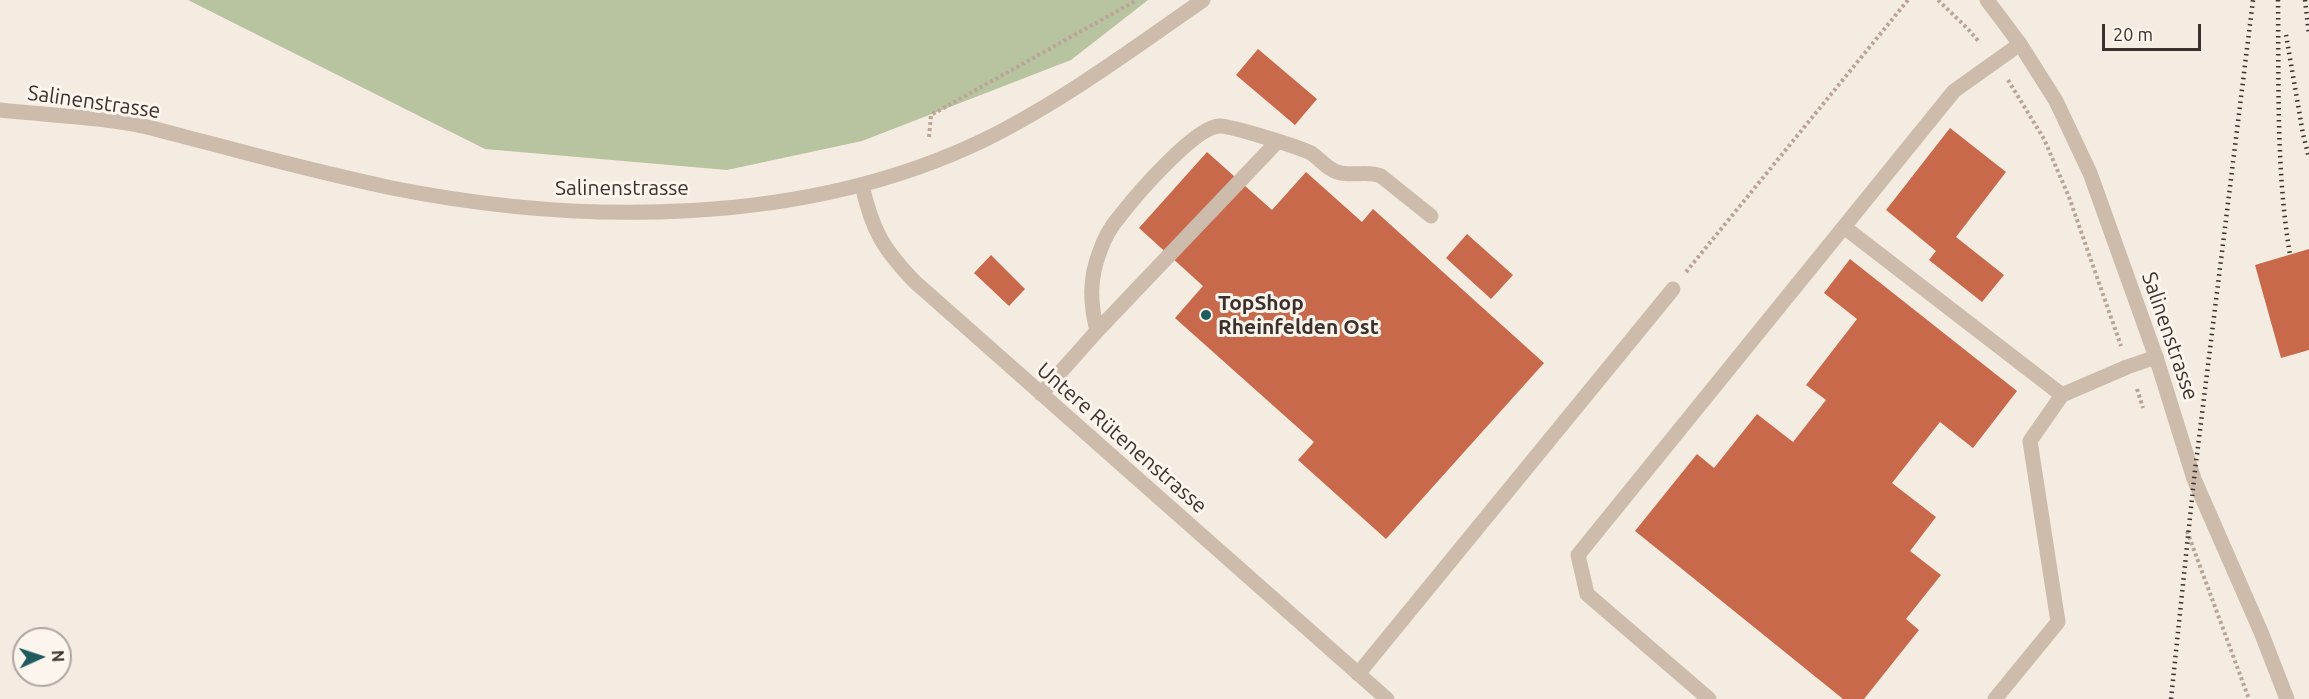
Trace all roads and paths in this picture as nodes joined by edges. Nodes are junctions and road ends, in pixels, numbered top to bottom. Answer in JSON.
{"nodes":[{"id":1,"x":1137,"y":0,"type":"edge"},
{"id":2,"x":1203,"y":0,"type":"edge"},
{"id":3,"x":1908,"y":0,"type":"edge"},
{"id":4,"x":1938,"y":0,"type":"edge"},
{"id":5,"x":1987,"y":0,"type":"edge"},
{"id":6,"x":2020,"y":44,"type":"junction"},
{"id":7,"x":1995,"y":62,"type":"junction"},
{"id":8,"x":0,"y":110,"type":"edge"},
{"id":9,"x":1277,"y":142,"type":"junction"},
{"id":10,"x":926,"y":164,"type":"junction"},
{"id":11,"x":862,"y":185,"type":"junction"},
{"id":12,"x":1431,"y":216,"type":"dead end"},
{"id":13,"x":1844,"y":226,"type":"junction"},
{"id":14,"x":1673,"y":289,"type":"joint"},
{"id":15,"x":1097,"y":331,"type":"junction"},
{"id":16,"x":2123,"y":350,"type":"dead end"},
{"id":17,"x":2156,"y":357,"type":"junction"},
{"id":18,"x":2135,"y":383,"type":"dead end"},
{"id":19,"x":1041,"y":394,"type":"junction"},
{"id":20,"x":2062,"y":395,"type":"junction"},
{"id":21,"x":2146,"y":416,"type":"dead end"},
{"id":22,"x":2186,"y":526,"type":"dead end"},
{"id":23,"x":1358,"y":674,"type":"junction"},
{"id":24,"x":1387,"y":699,"type":"edge"},
{"id":25,"x":1709,"y":699,"type":"edge"},
{"id":26,"x":1995,"y":699,"type":"edge"},
{"id":27,"x":2249,"y":699,"type":"edge"},
{"id":28,"x":2287,"y":699,"type":"edge"}],
"edges":[{"from":1,"to":10,"type":"path"},
{"from":2,"to":10,"type":"street","name":"Salinenstrasse"},
{"from":3,"to":14,"type":"path"},
{"from":4,"to":7,"type":"path"},
{"from":5,"to":6,"type":"street","name":"Salinenstrasse"},
{"from":6,"to":7,"type":"street"},
{"from":6,"to":17,"type":"street","name":"Salinenstrasse"},
{"from":7,"to":13,"type":"street"},
{"from":7,"to":16,"type":"path"},
{"from":8,"to":11,"type":"street","name":"Salinenstrasse"},
{"from":9,"to":12,"type":"street"},
{"from":9,"to":15,"type":"street"},
{"from":9,"to":15,"type":"street"},
{"from":10,"to":11,"type":"street","name":"Salinenstrasse"},
{"from":11,"to":19,"type":"street","name":"Untere Rütenenstrasse"},
{"from":13,"to":20,"type":"street"},
{"from":13,"to":25,"type":"street"},
{"from":14,"to":23,"type":"street"},
{"from":15,"to":19,"type":"street"},
{"from":17,"to":20,"type":"street"},
{"from":17,"to":28,"type":"street","name":"Salinenstrasse"},
{"from":18,"to":21,"type":"path"},
{"from":19,"to":23,"type":"street","name":"Untere Rütenenstrasse"},
{"from":20,"to":26,"type":"street"},
{"from":22,"to":27,"type":"path"},
{"from":23,"to":24,"type":"street","name":"Untere Rütenenstrasse"}]}
